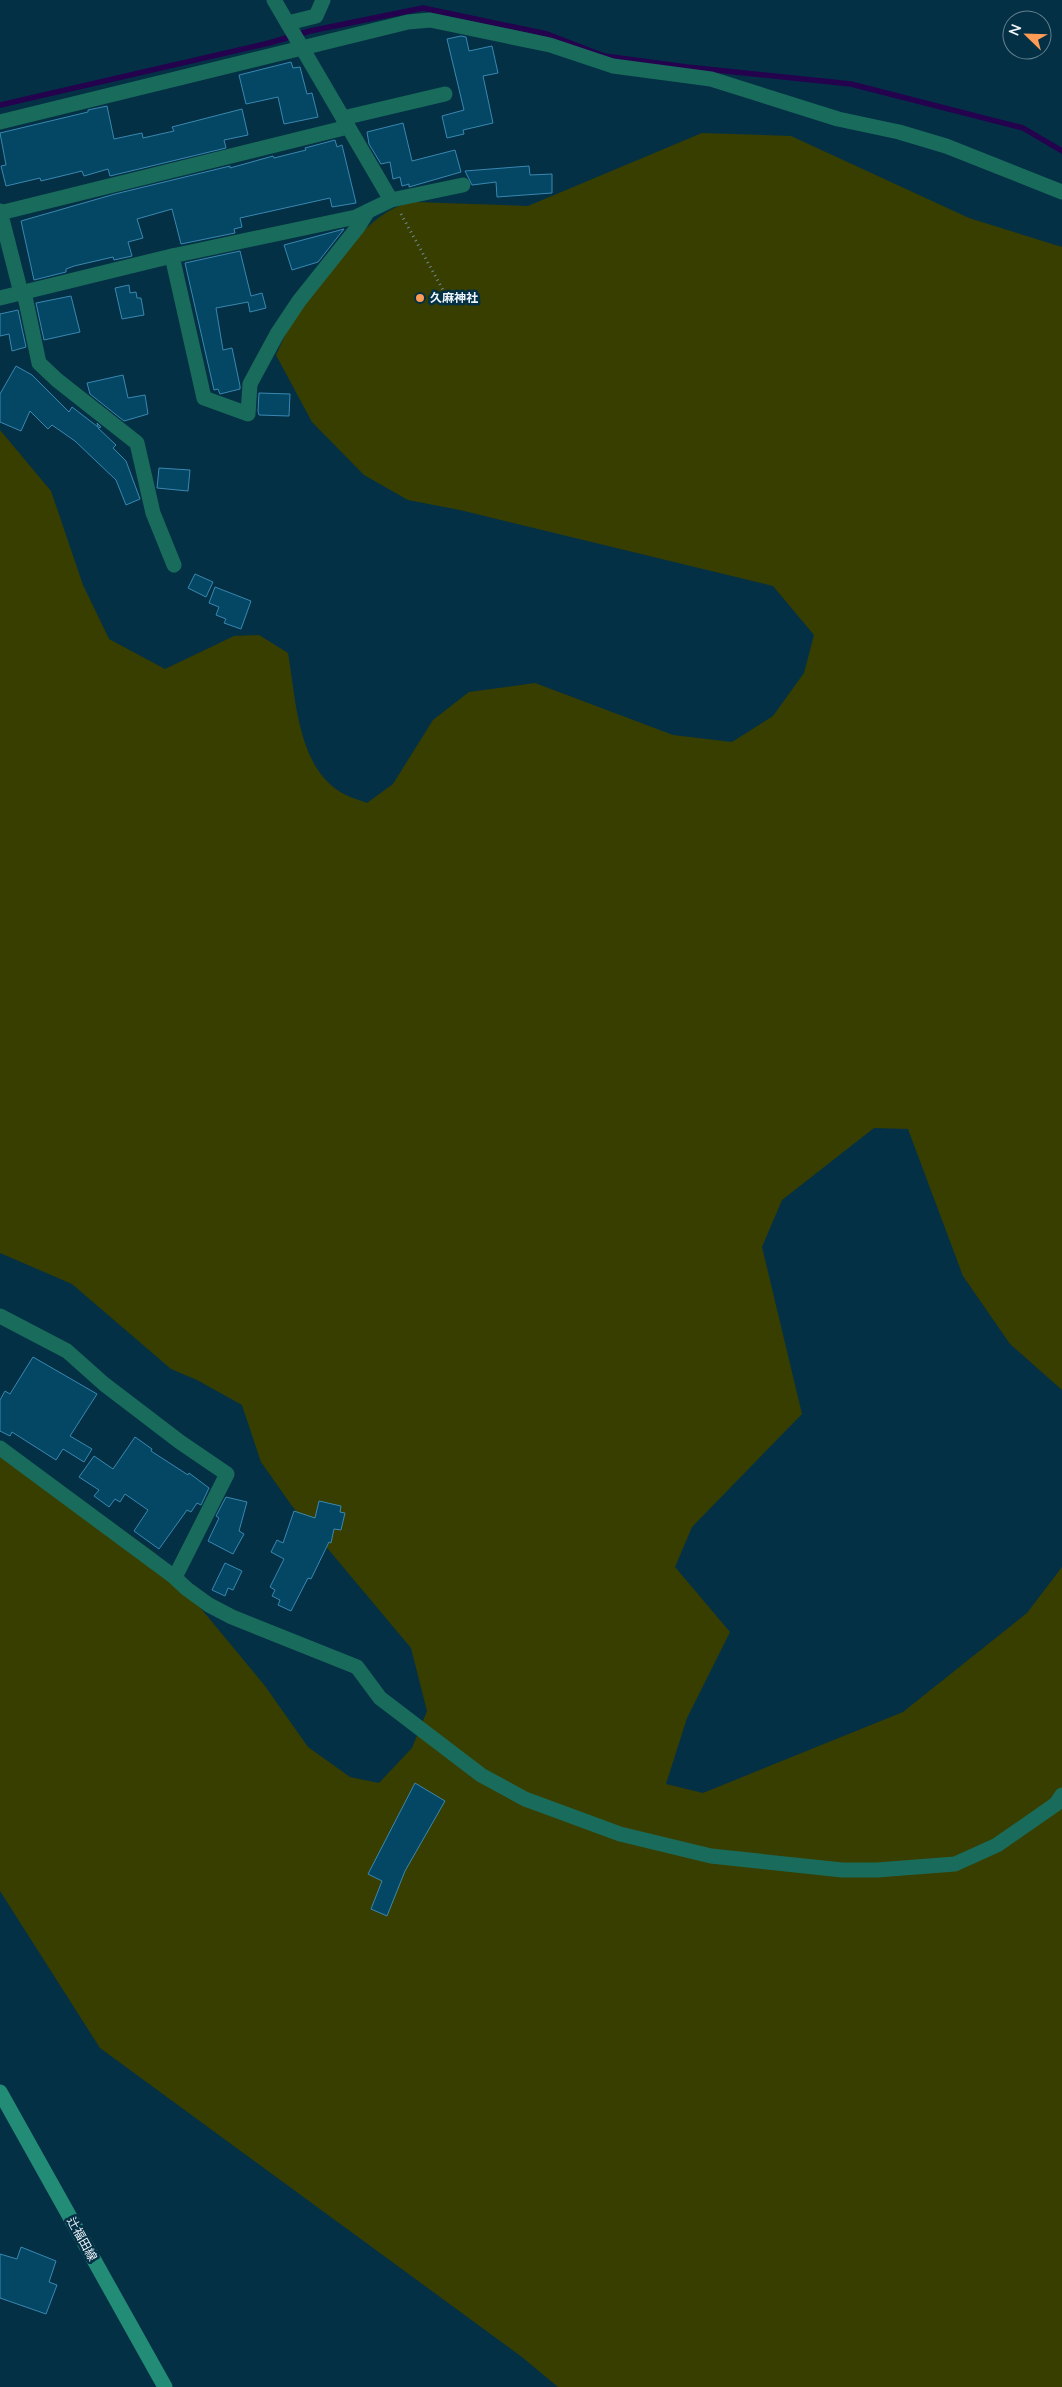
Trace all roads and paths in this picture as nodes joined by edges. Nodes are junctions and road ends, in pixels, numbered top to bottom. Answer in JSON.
{"nodes":[{"id":1,"x":274,"y":0,"type":"edge"},
{"id":2,"x":323,"y":0,"type":"edge"},
{"id":3,"x":288,"y":23,"type":"junction"},
{"id":4,"x":303,"y":48,"type":"junction"},
{"id":5,"x":445,"y":94,"type":"dead end"},
{"id":6,"x":0,"y":122,"type":"edge"},
{"id":7,"x":346,"y":122,"type":"junction"},
{"id":8,"x":463,"y":185,"type":"dead end"},
{"id":9,"x":1062,"y":192,"type":"edge"},
{"id":10,"x":393,"y":200,"type":"junction"},
{"id":11,"x":368,"y":211,"type":"junction"},
{"id":12,"x":0,"y":212,"type":"edge"},
{"id":13,"x":172,"y":256,"type":"junction"},
{"id":14,"x":443,"y":290,"type":"dead end"},
{"id":15,"x":22,"y":293,"type":"junction"},
{"id":16,"x":0,"y":298,"type":"edge"},
{"id":17,"x":174,"y":565,"type":"dead end"},
{"id":18,"x":0,"y":1316,"type":"edge"},
{"id":19,"x":0,"y":1448,"type":"edge"},
{"id":20,"x":175,"y":1577,"type":"junction"},
{"id":21,"x":1062,"y":1795,"type":"edge"},
{"id":22,"x":0,"y":2092,"type":"edge"},
{"id":23,"x":165,"y":2387,"type":"edge"}],
"edges":[{"from":1,"to":3,"type":"street"},
{"from":2,"to":3,"type":"street"},
{"from":3,"to":4,"type":"street"},
{"from":4,"to":6,"type":"street"},
{"from":4,"to":7,"type":"street"},
{"from":4,"to":9,"type":"street"},
{"from":5,"to":7,"type":"street"},
{"from":7,"to":10,"type":"street"},
{"from":7,"to":12,"type":"street"},
{"from":8,"to":10,"type":"street"},
{"from":10,"to":11,"type":"street"},
{"from":10,"to":14,"type":"path"},
{"from":11,"to":13,"type":"street"},
{"from":11,"to":13,"type":"street"},
{"from":12,"to":15,"type":"street"},
{"from":13,"to":15,"type":"street"},
{"from":15,"to":16,"type":"street"},
{"from":15,"to":17,"type":"street"},
{"from":18,"to":20,"type":"street"},
{"from":19,"to":20,"type":"street"},
{"from":20,"to":21,"type":"street"},
{"from":22,"to":23,"type":"main road","name":"辻福田線"}]}
